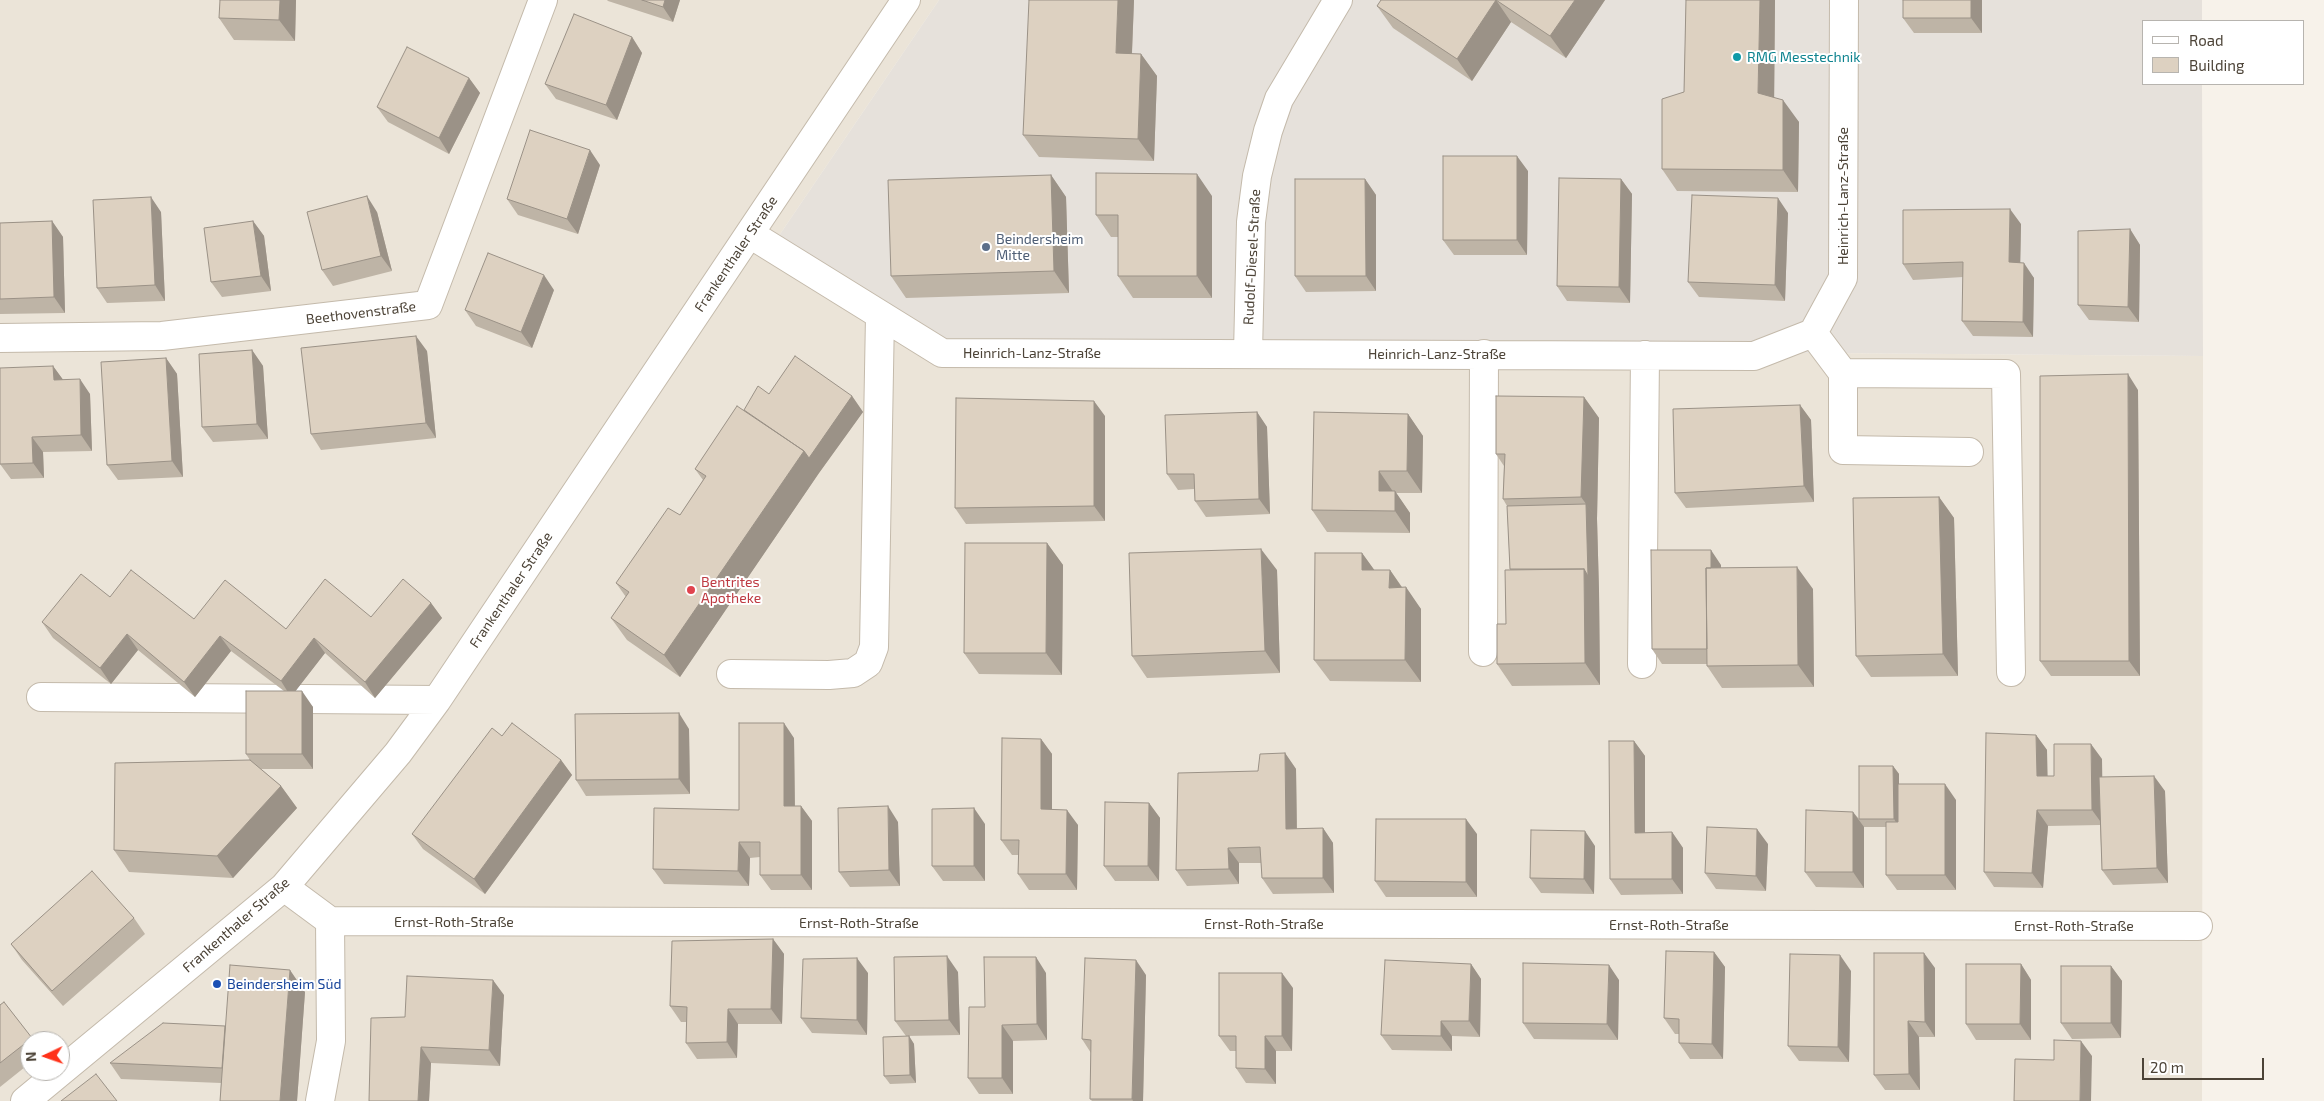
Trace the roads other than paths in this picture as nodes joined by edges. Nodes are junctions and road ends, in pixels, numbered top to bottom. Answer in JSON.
{"nodes":[{"id":1,"x":543,"y":0,"type":"edge"},
{"id":2,"x":906,"y":0,"type":"edge"},
{"id":3,"x":1338,"y":0,"type":"edge"},
{"id":4,"x":1844,"y":0,"type":"edge"},
{"id":5,"x":750,"y":234,"type":"junction"},
{"id":6,"x":880,"y":316,"type":"junction"},
{"id":7,"x":1813,"y":333,"type":"junction"},
{"id":8,"x":0,"y":338,"type":"edge"},
{"id":9,"x":1248,"y":353,"type":"junction"},
{"id":10,"x":1484,"y":354,"type":"junction"},
{"id":11,"x":1645,"y":355,"type":"junction"},
{"id":12,"x":1843,"y":373,"type":"junction"},
{"id":13,"x":1969,"y":452,"type":"dead end"},
{"id":14,"x":1483,"y":652,"type":"dead end"},
{"id":15,"x":1642,"y":664,"type":"dead end"},
{"id":16,"x":2011,"y":672,"type":"dead end"},
{"id":17,"x":731,"y":674,"type":"dead end"},
{"id":18,"x":41,"y":696,"type":"dead end"},
{"id":19,"x":437,"y":700,"type":"junction"},
{"id":20,"x":284,"y":887,"type":"junction"},
{"id":21,"x":330,"y":921,"type":"junction"},
{"id":22,"x":2198,"y":926,"type":"dead end"},
{"id":23,"x":25,"y":1101,"type":"edge"},
{"id":24,"x":320,"y":1101,"type":"edge"}],
"edges":[{"from":1,"to":8,"type":"street","name":"Beethovenstraße"},
{"from":2,"to":5,"type":"street","name":"Frankenthaler Straße"},
{"from":3,"to":9,"type":"street","name":"Rudolf-Diesel-Straße"},
{"from":4,"to":7,"type":"street","name":"Heinrich-Lanz-Straße"},
{"from":5,"to":6,"type":"street","name":"Heinrich-Lanz-Straße"},
{"from":5,"to":19,"type":"street","name":"Frankenthaler Straße"},
{"from":6,"to":9,"type":"street","name":"Heinrich-Lanz-Straße"},
{"from":6,"to":17,"type":"street"},
{"from":7,"to":11,"type":"street","name":"Heinrich-Lanz-Straße"},
{"from":7,"to":12,"type":"street"},
{"from":9,"to":10,"type":"street","name":"Heinrich-Lanz-Straße"},
{"from":10,"to":11,"type":"street","name":"Heinrich-Lanz-Straße"},
{"from":10,"to":14,"type":"street"},
{"from":11,"to":15,"type":"street"},
{"from":12,"to":13,"type":"street"},
{"from":12,"to":16,"type":"street"},
{"from":18,"to":19,"type":"street"},
{"from":19,"to":20,"type":"street","name":"Frankenthaler Straße"},
{"from":20,"to":21,"type":"street"},
{"from":20,"to":23,"type":"street","name":"Frankenthaler Straße"},
{"from":21,"to":22,"type":"street","name":"Ernst-Roth-Straße"},
{"from":21,"to":24,"type":"street"}]}
